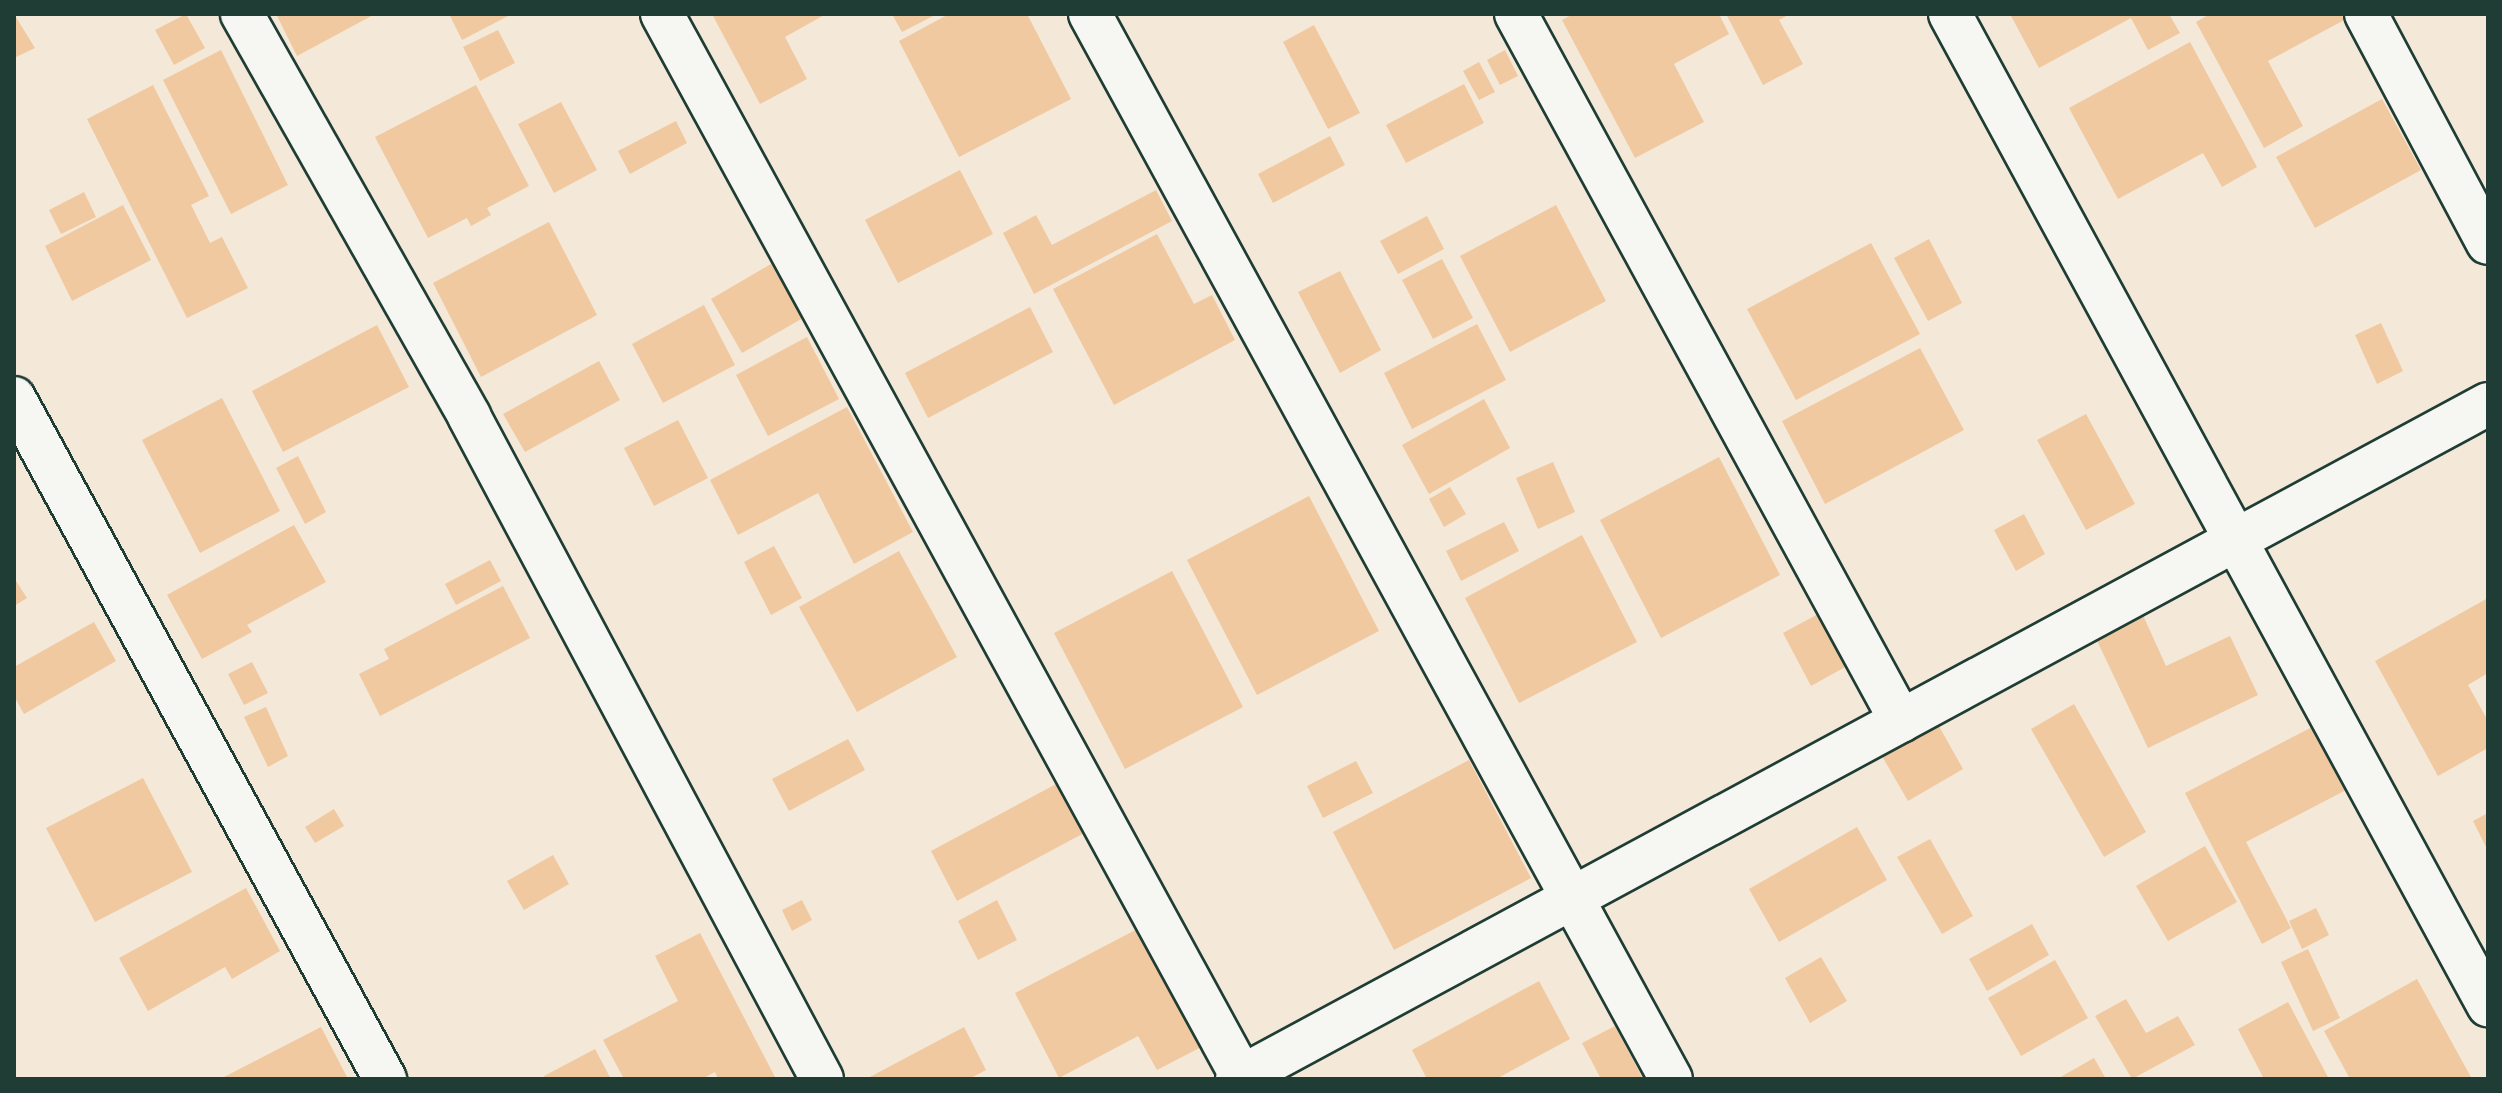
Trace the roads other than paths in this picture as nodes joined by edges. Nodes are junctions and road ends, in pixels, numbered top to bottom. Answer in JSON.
{"nodes":[{"id":1,"x":242,"y":14,"type":"edge"},
{"id":2,"x":662,"y":14,"type":"edge"},
{"id":3,"x":1090,"y":14,"type":"edge"},
{"id":4,"x":1516,"y":14,"type":"edge"},
{"id":5,"x":1950,"y":14,"type":"edge"},
{"id":6,"x":2366,"y":14,"type":"edge"},
{"id":7,"x":2488,"y":243,"type":"edge"},
{"id":8,"x":14,"y":398,"type":"edge"},
{"id":9,"x":2488,"y":404,"type":"edge"},
{"id":10,"x":2238,"y":539,"type":"junction"},
{"id":11,"x":1901,"y":721,"type":"junction"},
{"id":12,"x":1576,"y":897,"type":"junction"},
{"id":13,"x":2488,"y":1005,"type":"edge"},
{"id":14,"x":1240,"y":1078,"type":"edge"},
{"id":15,"x":385,"y":1079,"type":"edge"},
{"id":16,"x":822,"y":1079,"type":"edge"},
{"id":17,"x":1671,"y":1079,"type":"edge"}],
"edges":[{"from":1,"to":16,"type":"street"},
{"from":2,"to":14,"type":"street"},
{"from":3,"to":12,"type":"street"},
{"from":4,"to":11,"type":"street"},
{"from":5,"to":10,"type":"street"},
{"from":6,"to":7,"type":"street"},
{"from":8,"to":15,"type":"street"},
{"from":9,"to":10,"type":"street"},
{"from":10,"to":11,"type":"street"},
{"from":10,"to":13,"type":"street"},
{"from":11,"to":12,"type":"street"},
{"from":12,"to":14,"type":"street"},
{"from":12,"to":17,"type":"street"}]}
